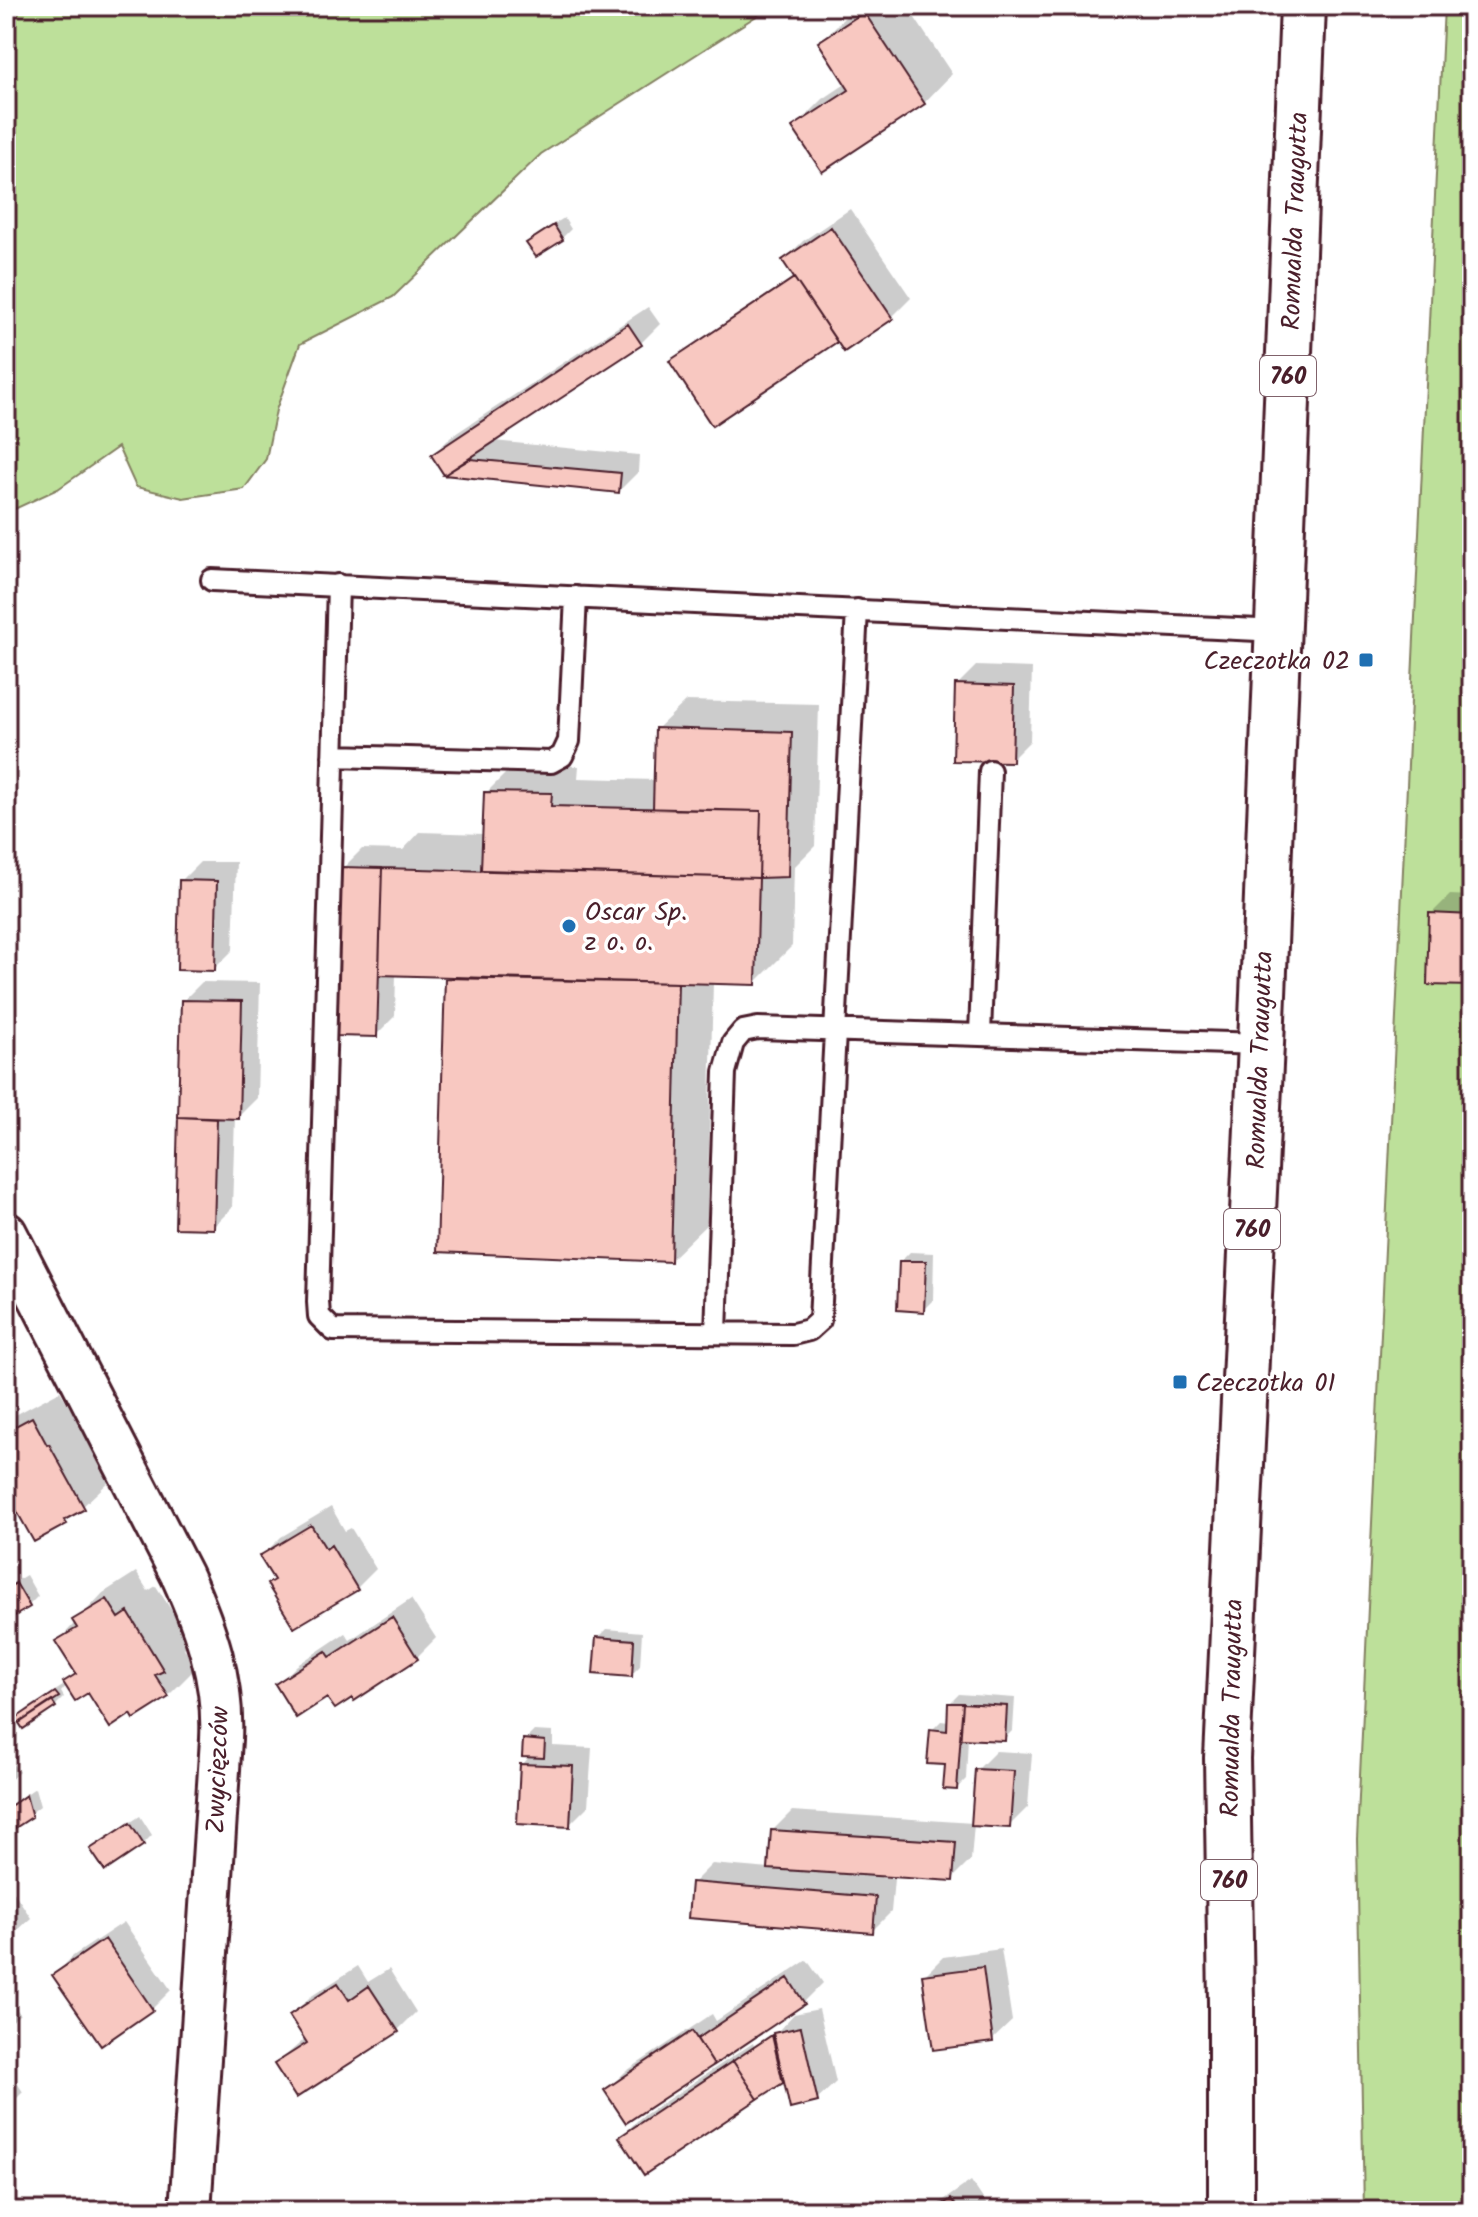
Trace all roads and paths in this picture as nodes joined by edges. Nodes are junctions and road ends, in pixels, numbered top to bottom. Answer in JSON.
{"nodes":[{"id":1,"x":1303,"y":6,"type":"edge"},
{"id":2,"x":212,"y":580,"type":"dead end"},
{"id":3,"x":338,"y":585,"type":"junction"},
{"id":4,"x":576,"y":597,"type":"junction"},
{"id":5,"x":857,"y":610,"type":"junction"},
{"id":6,"x":1279,"y":631,"type":"junction"},
{"id":7,"x":333,"y":756,"type":"junction"},
{"id":8,"x":990,"y":771,"type":"dead end"},
{"id":9,"x":835,"y":1029,"type":"junction"},
{"id":10,"x":980,"y":1034,"type":"junction"},
{"id":11,"x":1261,"y":1044,"type":"junction"},
{"id":12,"x":6,"y":1233,"type":"edge"},
{"id":13,"x":716,"y":1333,"type":"junction"},
{"id":14,"x":190,"y":2211,"type":"edge"},
{"id":15,"x":1231,"y":2211,"type":"edge"}],
"edges":[{"from":1,"to":6,"type":"main road","name":"Romualda Traugutta","number":"760"},
{"from":2,"to":3,"type":"lane"},
{"from":3,"to":4,"type":"lane"},
{"from":3,"to":7,"type":"lane"},
{"from":4,"to":5,"type":"lane"},
{"from":4,"to":7,"type":"lane"},
{"from":5,"to":6,"type":"lane"},
{"from":5,"to":9,"type":"lane"},
{"from":6,"to":11,"type":"main road","name":"Romualda Traugutta","number":"760"},
{"from":7,"to":13,"type":"lane"},
{"from":8,"to":10,"type":"lane"},
{"from":9,"to":10,"type":"lane"},
{"from":9,"to":13,"type":"lane"},
{"from":9,"to":13,"type":"lane"},
{"from":10,"to":11,"type":"lane"},
{"from":11,"to":15,"type":"main road","name":"Romualda Traugutta","number":"760"},
{"from":12,"to":14,"type":"street","name":"Zwycięzców"}]}
